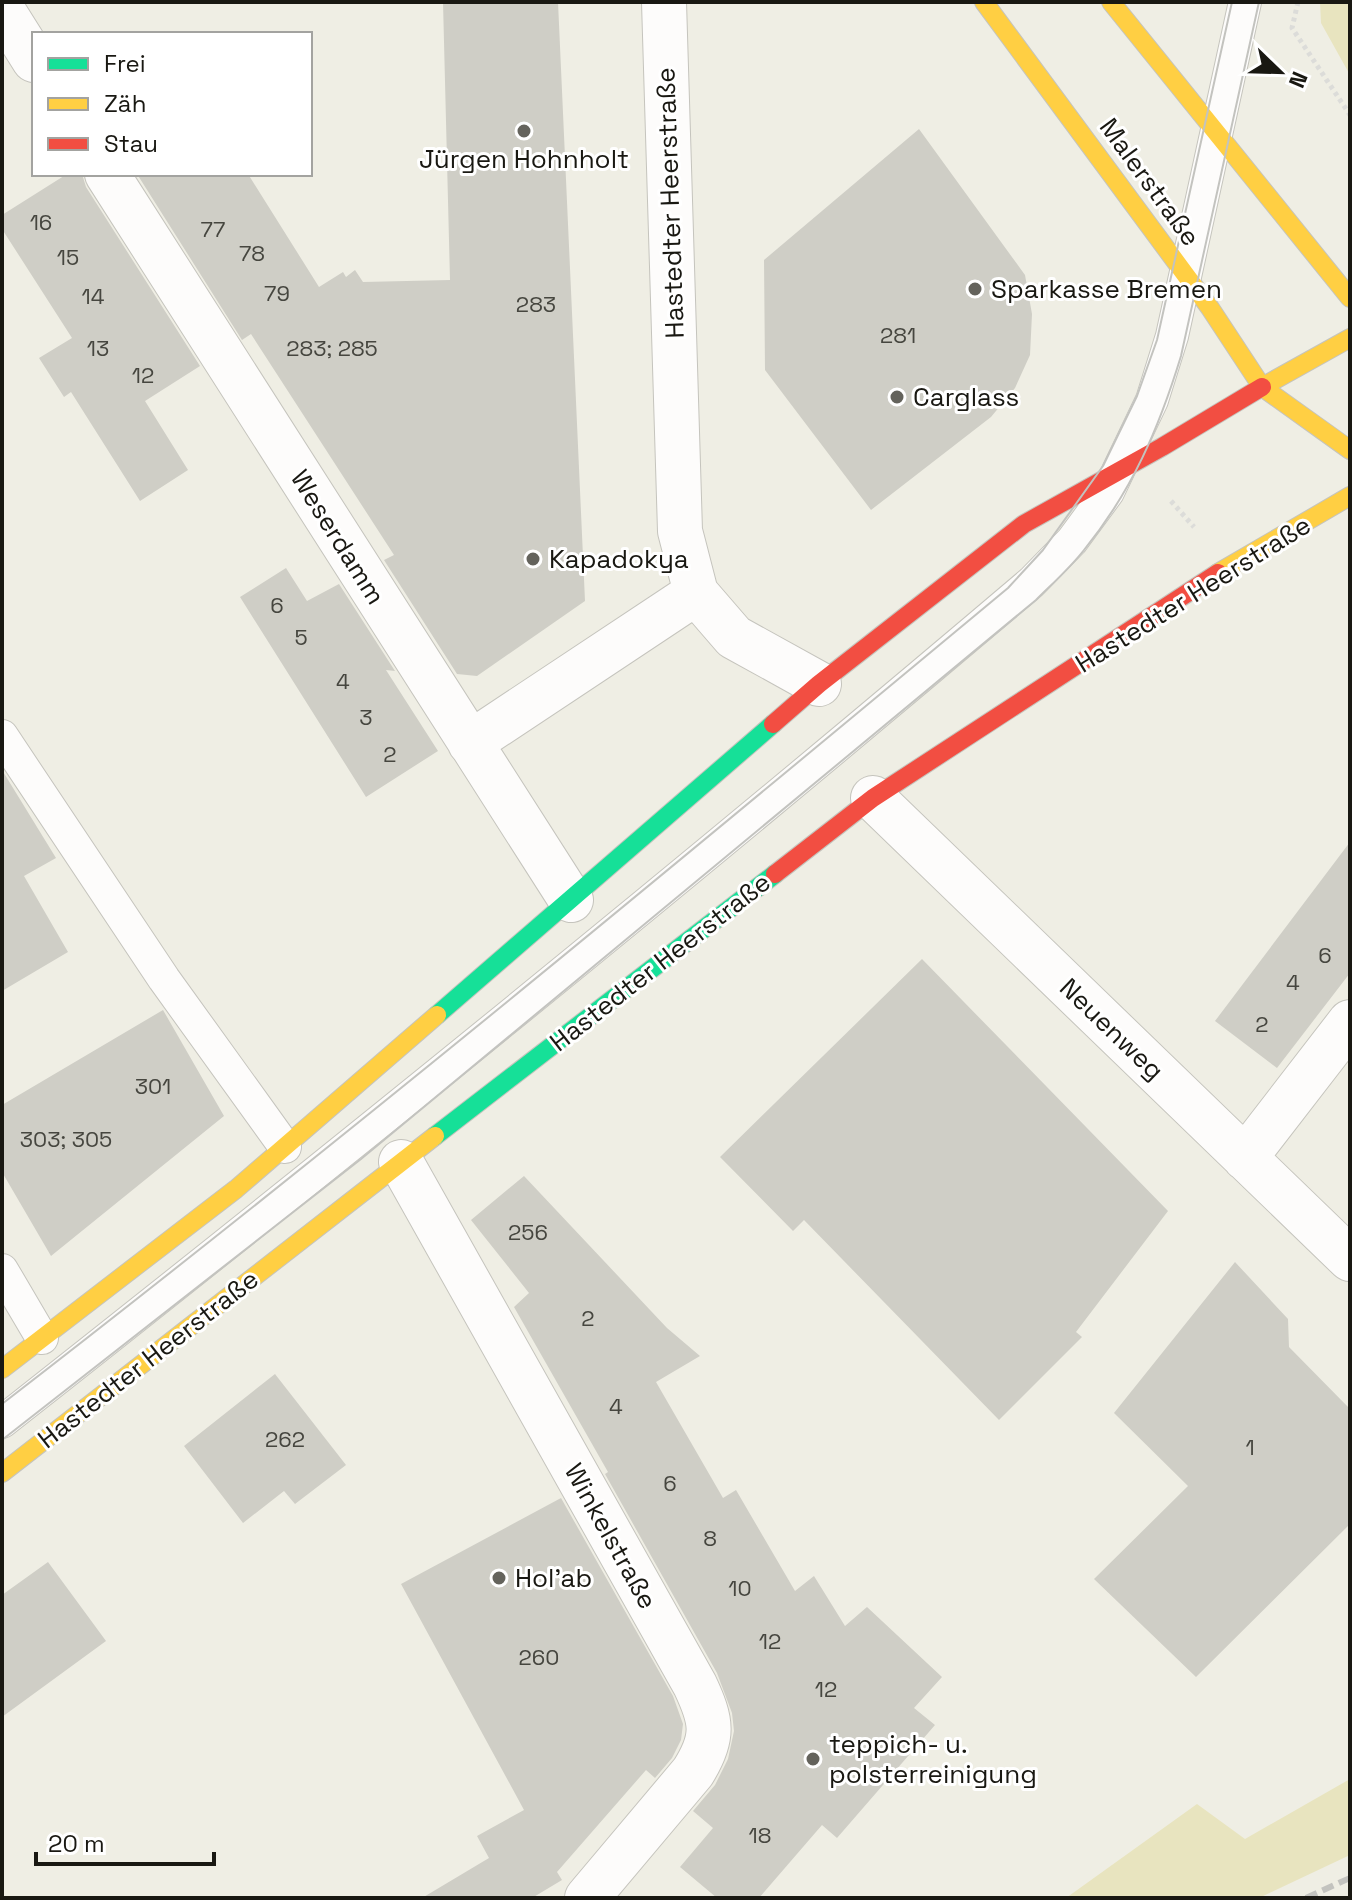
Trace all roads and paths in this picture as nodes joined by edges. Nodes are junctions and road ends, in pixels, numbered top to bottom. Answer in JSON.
{"nodes":[{"id":1,"x":664,"y":2,"type":"edge"},
{"id":2,"x":984,"y":2,"type":"edge"},
{"id":3,"x":1111,"y":2,"type":"edge"},
{"id":4,"x":1245,"y":2,"type":"edge"},
{"id":5,"x":1298,"y":2,"type":"edge"},
{"id":6,"x":2,"y":9,"type":"edge"},
{"id":7,"x":32,"y":57,"type":"edge"},
{"id":8,"x":1350,"y":115,"type":"edge"},
{"id":9,"x":1217,"y":133,"type":"junction"},
{"id":10,"x":108,"y":176,"type":"edge"},
{"id":11,"x":1186,"y":276,"type":"junction"},
{"id":12,"x":1350,"y":298,"type":"edge"},
{"id":13,"x":1350,"y":338,"type":"edge"},
{"id":14,"x":1262,"y":387,"type":"junction"},
{"id":15,"x":1350,"y":450,"type":"edge"},
{"id":16,"x":1128,"y":466,"type":"junction"},
{"id":17,"x":1350,"y":496,"type":"edge"},
{"id":18,"x":1228,"y":567,"type":"junction"},
{"id":19,"x":696,"y":593,"type":"junction"},
{"id":20,"x":819,"y":684,"type":"junction"},
{"id":21,"x":2,"y":736,"type":"edge"},
{"id":22,"x":470,"y":743,"type":"junction"},
{"id":23,"x":873,"y":798,"type":"junction"},
{"id":24,"x":571,"y":900,"type":"junction"},
{"id":25,"x":1350,"y":1022,"type":"edge"},
{"id":26,"x":285,"y":1147,"type":"junction"},
{"id":27,"x":1245,"y":1158,"type":"junction"},
{"id":28,"x":401,"y":1162,"type":"junction"},
{"id":29,"x":1350,"y":1259,"type":"edge"},
{"id":30,"x":2,"y":1270,"type":"edge"},
{"id":31,"x":42,"y":1338,"type":"junction"},
{"id":32,"x":2,"y":1369,"type":"edge"},
{"id":33,"x":2,"y":1422,"type":"edge"},
{"id":34,"x":2,"y":1473,"type":"edge"},
{"id":35,"x":587,"y":1898,"type":"edge"}],
"edges":[{"from":1,"to":19,"type":"street","name":"Hastedter Heerstraße"},
{"from":2,"to":11,"type":"main road","name":"Malerstraße"},
{"from":3,"to":9,"type":"main road"},
{"from":4,"to":9,"type":"lane"},
{"from":5,"to":8,"type":"path"},
{"from":6,"to":7,"type":"street"},
{"from":9,"to":11,"type":"lane"},
{"from":9,"to":12,"type":"main road"},
{"from":10,"to":22,"type":"street","name":"Weserdamm"},
{"from":11,"to":14,"type":"main road","name":"Malerstraße"},
{"from":11,"to":16,"type":"lane"},
{"from":13,"to":14,"type":"main road"},
{"from":14,"to":15,"type":"main road","name":"Malerstraße"},
{"from":14,"to":16,"type":"main road"},
{"from":16,"to":18,"type":"path"},
{"from":16,"to":20,"type":"main road"},
{"from":16,"to":33,"type":"lane"},
{"from":17,"to":18,"type":"main road","name":"Hastedter Heerstraße"},
{"from":18,"to":23,"type":"main road","name":"Hastedter Heerstraße"},
{"from":19,"to":20,"type":"street","name":"Hastedter Heerstraße"},
{"from":19,"to":22,"type":"street"},
{"from":20,"to":24,"type":"main road"},
{"from":21,"to":26,"type":"lane"},
{"from":22,"to":24,"type":"street","name":"Weserdamm"},
{"from":23,"to":27,"type":"street","name":"Neuenweg"},
{"from":23,"to":28,"type":"main road","name":"Hastedter Heerstraße"},
{"from":24,"to":26,"type":"main road"},
{"from":25,"to":27,"type":"street"},
{"from":26,"to":31,"type":"main road"},
{"from":27,"to":29,"type":"street","name":"Neuenweg"},
{"from":28,"to":34,"type":"main road","name":"Hastedter Heerstraße"},
{"from":28,"to":35,"type":"street","name":"Winkelstraße"},
{"from":30,"to":31,"type":"lane"},
{"from":31,"to":32,"type":"main road"}]}
